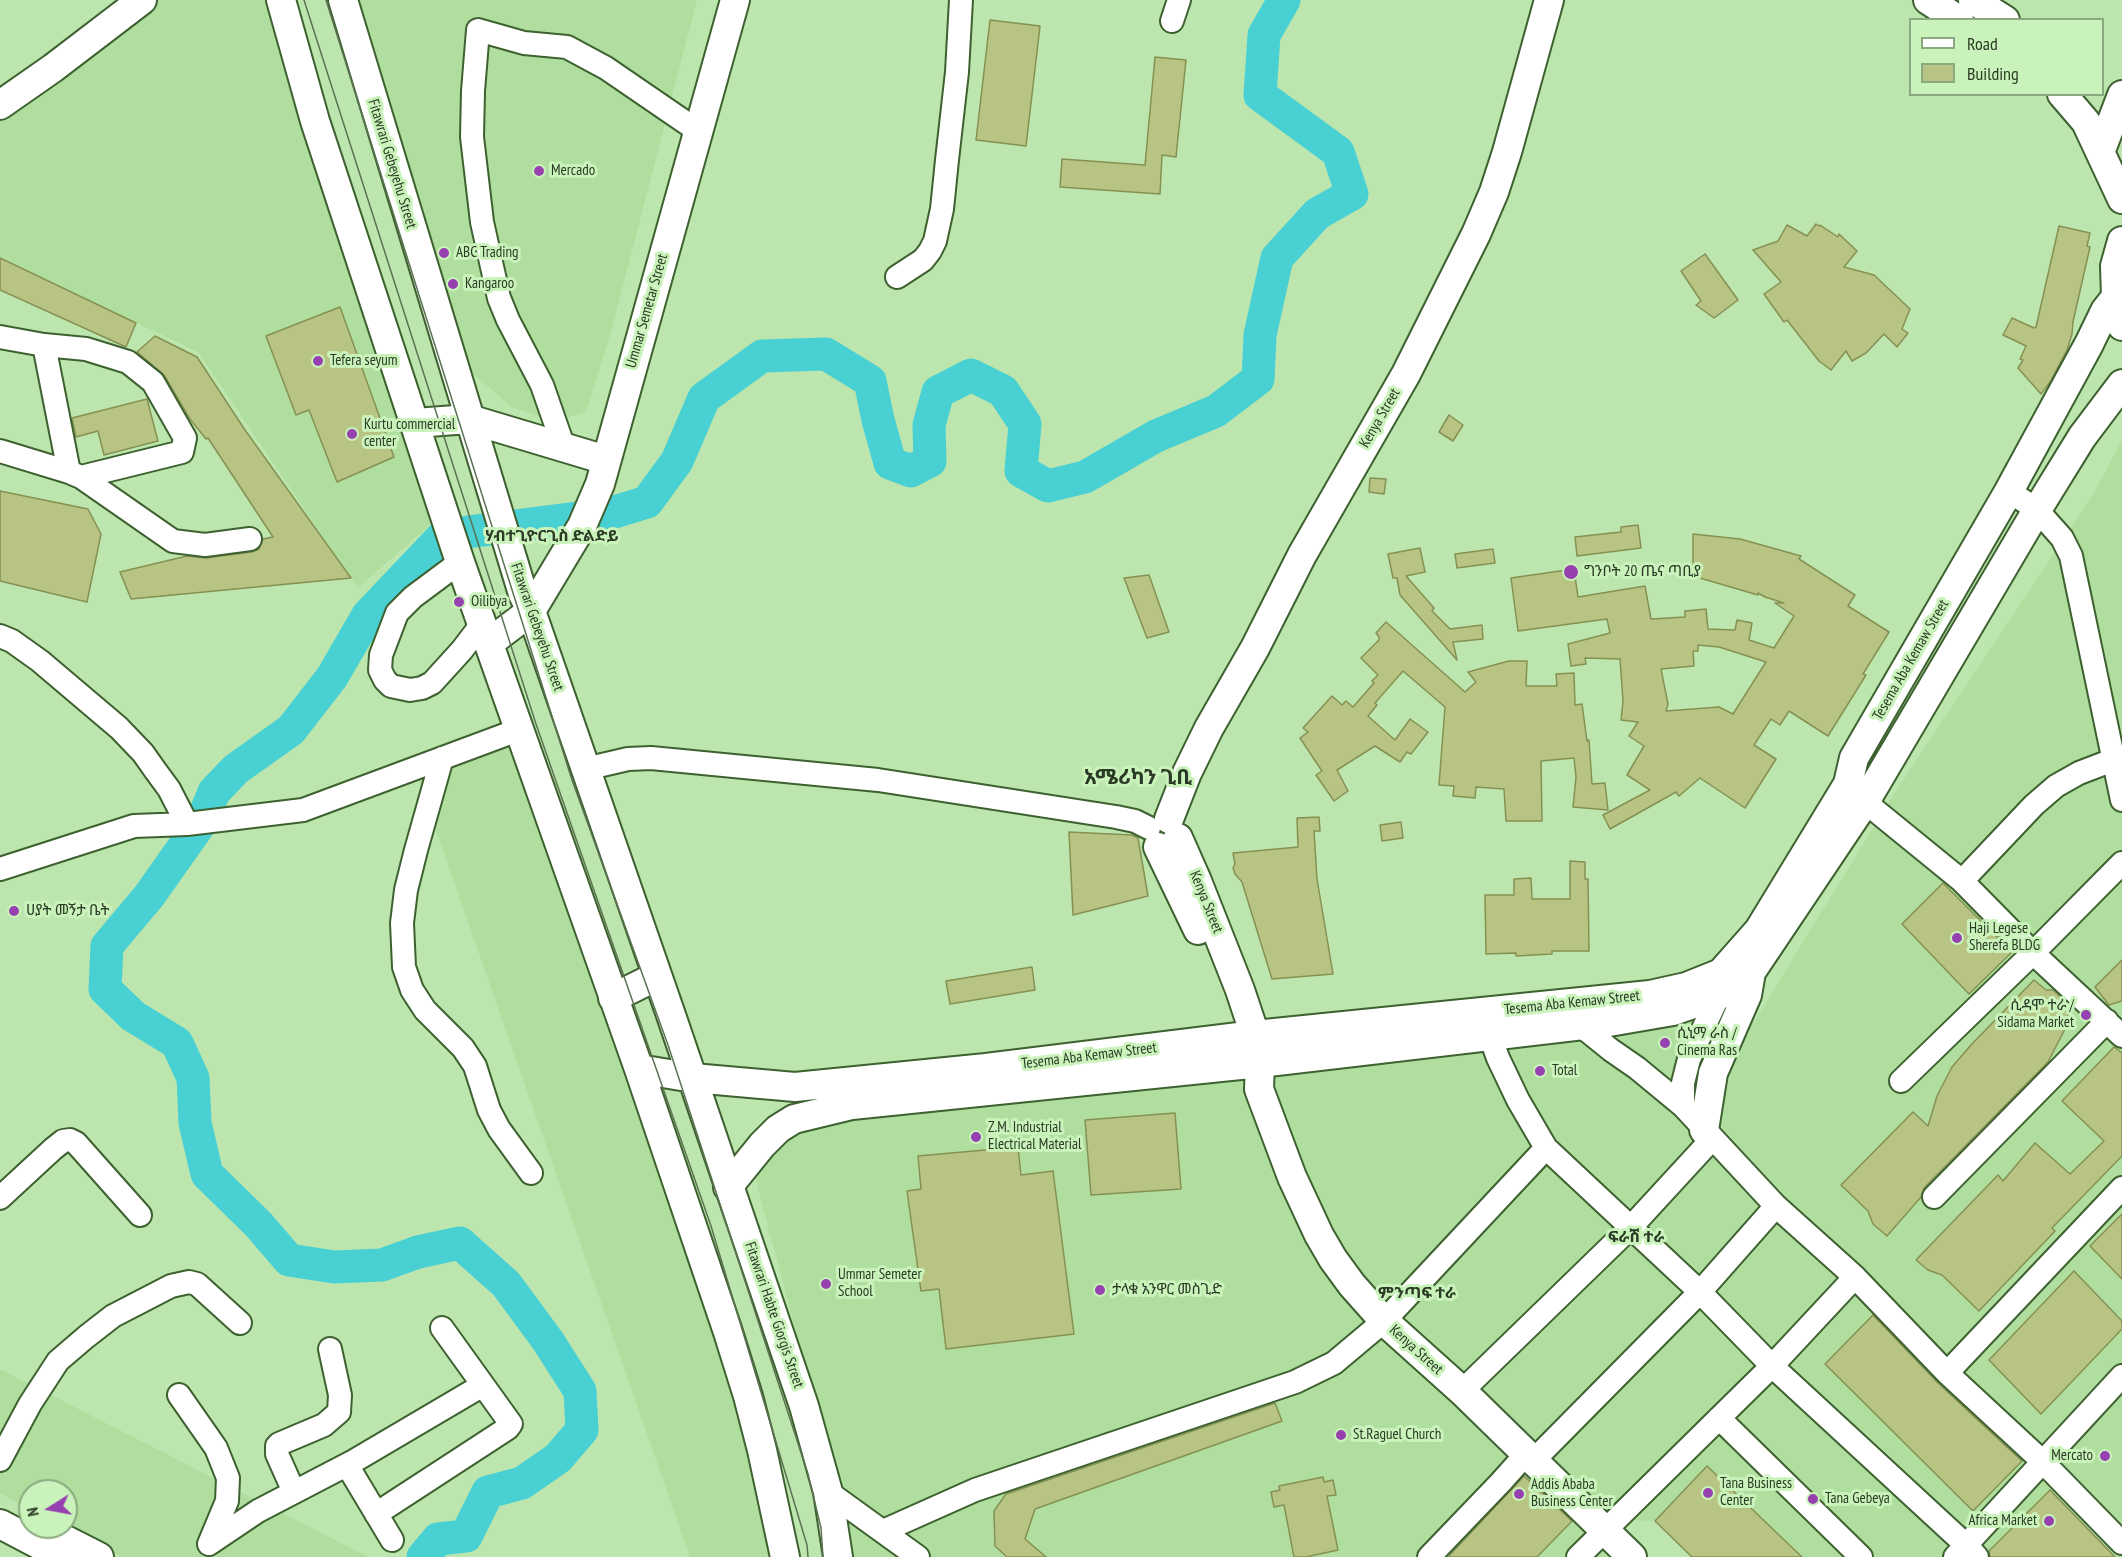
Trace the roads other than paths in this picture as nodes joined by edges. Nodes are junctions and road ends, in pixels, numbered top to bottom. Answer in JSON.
{"nodes":[{"id":1,"x":142,"y":0,"type":"edge"},
{"id":2,"x":281,"y":0,"type":"edge"},
{"id":3,"x":343,"y":0,"type":"edge"},
{"id":4,"x":735,"y":0,"type":"edge"},
{"id":5,"x":961,"y":0,"type":"edge"},
{"id":6,"x":1179,"y":0,"type":"edge"},
{"id":7,"x":1549,"y":0,"type":"edge"},
{"id":8,"x":1928,"y":0,"type":"edge"},
{"id":9,"x":1973,"y":0,"type":"edge"},
{"id":10,"x":1956,"y":18,"type":"edge"},
{"id":11,"x":2002,"y":18,"type":"edge"},
{"id":12,"x":1172,"y":21,"type":"dead end"},
{"id":13,"x":2117,"y":95,"type":"edge"},
{"id":14,"x":2064,"y":96,"type":"edge"},
{"id":15,"x":0,"y":105,"type":"edge"},
{"id":16,"x":698,"y":131,"type":"junction"},
{"id":17,"x":2101,"y":150,"type":"junction"},
{"id":18,"x":2122,"y":199,"type":"edge"},
{"id":19,"x":2122,"y":241,"type":"edge"},
{"id":20,"x":897,"y":277,"type":"dead end"},
{"id":21,"x":2116,"y":297,"type":"junction"},
{"id":22,"x":2122,"y":326,"type":"edge"},
{"id":23,"x":0,"y":337,"type":"edge"},
{"id":24,"x":44,"y":345,"type":"junction"},
{"id":25,"x":2122,"y":384,"type":"edge"},
{"id":26,"x":469,"y":419,"type":"junction"},
{"id":27,"x":415,"y":423,"type":"junction"},
{"id":28,"x":564,"y":448,"type":"junction"},
{"id":29,"x":0,"y":452,"type":"edge"},
{"id":30,"x":603,"y":472,"type":"junction"},
{"id":31,"x":75,"y":475,"type":"junction"},
{"id":32,"x":2009,"y":491,"type":"junction"},
{"id":33,"x":2037,"y":510,"type":"junction"},
{"id":34,"x":250,"y":539,"type":"dead end"},
{"id":35,"x":458,"y":557,"type":"junction"},
{"id":36,"x":531,"y":611,"type":"junction"},
{"id":37,"x":485,"y":634,"type":"junction"},
{"id":38,"x":0,"y":636,"type":"edge"},
{"id":39,"x":518,"y":730,"type":"junction"},
{"id":40,"x":442,"y":758,"type":"junction"},
{"id":41,"x":2114,"y":760,"type":"junction"},
{"id":42,"x":585,"y":769,"type":"junction"},
{"id":43,"x":1857,"y":793,"type":"junction"},
{"id":44,"x":2122,"y":800,"type":"edge"},
{"id":45,"x":187,"y":824,"type":"junction"},
{"id":46,"x":1164,"y":833,"type":"junction"},
{"id":47,"x":2122,"y":863,"type":"edge"},
{"id":48,"x":0,"y":869,"type":"edge"},
{"id":49,"x":1962,"y":880,"type":"junction"},
{"id":50,"x":2033,"y":953,"type":"junction"},
{"id":51,"x":1751,"y":972,"type":"junction"},
{"id":52,"x":657,"y":976,"type":"junction"},
{"id":53,"x":1720,"y":985,"type":"junction"},
{"id":54,"x":613,"y":998,"type":"junction"},
{"id":55,"x":1488,"y":1024,"type":"junction"},
{"id":56,"x":1580,"y":1025,"type":"junction"},
{"id":57,"x":2114,"y":1028,"type":"edge"},
{"id":58,"x":1247,"y":1036,"type":"junction"},
{"id":59,"x":639,"y":1069,"type":"junction"},
{"id":60,"x":1255,"y":1072,"type":"junction"},
{"id":61,"x":693,"y":1078,"type":"junction"},
{"id":62,"x":1901,"y":1081,"type":"dead end"},
{"id":63,"x":1683,"y":1106,"type":"junction"},
{"id":64,"x":1708,"y":1134,"type":"junction"},
{"id":65,"x":1546,"y":1148,"type":"junction"},
{"id":66,"x":531,"y":1173,"type":"dead end"},
{"id":67,"x":728,"y":1187,"type":"junction"},
{"id":68,"x":2122,"y":1188,"type":"edge"},
{"id":69,"x":1934,"y":1197,"type":"dead end"},
{"id":70,"x":0,"y":1198,"type":"edge"},
{"id":71,"x":1776,"y":1206,"type":"junction"},
{"id":72,"x":140,"y":1215,"type":"dead end"},
{"id":73,"x":1632,"y":1226,"type":"junction"},
{"id":74,"x":1855,"y":1277,"type":"junction"},
{"id":75,"x":1700,"y":1292,"type":"junction"},
{"id":76,"x":1384,"y":1321,"type":"junction"},
{"id":77,"x":240,"y":1323,"type":"dead end"},
{"id":78,"x":442,"y":1328,"type":"dead end"},
{"id":79,"x":330,"y":1349,"type":"dead end"},
{"id":80,"x":1772,"y":1366,"type":"junction"},
{"id":81,"x":1947,"y":1373,"type":"junction"},
{"id":82,"x":2122,"y":1376,"type":"edge"},
{"id":83,"x":483,"y":1385,"type":"junction"},
{"id":84,"x":1462,"y":1392,"type":"junction"},
{"id":85,"x":179,"y":1395,"type":"dead end"},
{"id":86,"x":1719,"y":1418,"type":"junction"},
{"id":87,"x":1529,"y":1457,"type":"junction"},
{"id":88,"x":0,"y":1460,"type":"edge"},
{"id":89,"x":2042,"y":1461,"type":"junction"},
{"id":90,"x":347,"y":1465,"type":"junction"},
{"id":91,"x":294,"y":1492,"type":"junction"},
{"id":92,"x":828,"y":1492,"type":"junction"},
{"id":93,"x":0,"y":1506,"type":"edge"},
{"id":94,"x":376,"y":1514,"type":"junction"},
{"id":95,"x":18,"y":1516,"type":"edge"},
{"id":96,"x":0,"y":1524,"type":"edge"},
{"id":97,"x":1604,"y":1530,"type":"junction"},
{"id":98,"x":883,"y":1531,"type":"junction"},
{"id":99,"x":64,"y":1539,"type":"edge"},
{"id":100,"x":392,"y":1540,"type":"dead end"},
{"id":101,"x":2122,"y":1542,"type":"edge"},
{"id":102,"x":205,"y":1550,"type":"edge"},
{"id":103,"x":1966,"y":1553,"type":"edge"},
{"id":104,"x":63,"y":1557,"type":"edge"},
{"id":105,"x":99,"y":1557,"type":"edge"},
{"id":106,"x":785,"y":1557,"type":"edge"},
{"id":107,"x":838,"y":1557,"type":"edge"},
{"id":108,"x":918,"y":1557,"type":"edge"},
{"id":109,"x":1429,"y":1557,"type":"edge"},
{"id":110,"x":1578,"y":1557,"type":"edge"},
{"id":111,"x":1632,"y":1557,"type":"edge"},
{"id":112,"x":1861,"y":1557,"type":"edge"}],
"edges":[{"from":1,"to":15,"type":"main road"},
{"from":2,"to":27,"type":"main road"},
{"from":3,"to":26,"type":"main road","name":"Fitawrari Gebeyehu Street"},
{"from":4,"to":16,"type":"main road","name":"Ummar Semetar Street"},
{"from":5,"to":20,"type":"street"},
{"from":6,"to":12,"type":"street"},
{"from":7,"to":46,"type":"main road","name":"Kenya Street"},
{"from":8,"to":10,"type":"main road"},
{"from":9,"to":11,"type":"main road"},
{"from":13,"to":17,"type":"main road"},
{"from":14,"to":17,"type":"main road"},
{"from":16,"to":28,"type":"street"},
{"from":16,"to":30,"type":"main road","name":"Ummar Semetar Street"},
{"from":17,"to":18,"type":"main road"},
{"from":19,"to":21,"type":"main road"},
{"from":21,"to":22,"type":"main road"},
{"from":21,"to":32,"type":"main road","name":"Tesema Aba Kemaw Street"},
{"from":23,"to":24,"type":"street"},
{"from":24,"to":31,"type":"street"},
{"from":24,"to":31,"type":"street"},
{"from":25,"to":33,"type":"main road","name":"Tesema Aba Kemaw Street"},
{"from":26,"to":27,"type":"main road"},
{"from":26,"to":28,"type":"main road"},
{"from":26,"to":36,"type":"main road","name":"Fitawrari Gebeyehu Street"},
{"from":27,"to":35,"type":"main road"},
{"from":28,"to":30,"type":"main road"},
{"from":29,"to":31,"type":"street"},
{"from":30,"to":36,"type":"main road","name":"Ummar Semetar Street"},
{"from":31,"to":34,"type":"street"},
{"from":32,"to":33,"type":"street"},
{"from":32,"to":43,"type":"main road","name":"Tesema Aba Kemaw Street"},
{"from":33,"to":41,"type":"street"},
{"from":33,"to":43,"type":"main road","name":"Tesema Aba Kemaw Street"},
{"from":35,"to":37,"type":"main road"},
{"from":35,"to":37,"type":"street"},
{"from":36,"to":37,"type":"main road"},
{"from":36,"to":42,"type":"main road","name":"Fitawrari Gebeyehu Street"},
{"from":37,"to":39,"type":"main road"},
{"from":38,"to":45,"type":"street"},
{"from":39,"to":40,"type":"street"},
{"from":39,"to":54,"type":"main road"},
{"from":40,"to":45,"type":"street"},
{"from":40,"to":66,"type":"street"},
{"from":41,"to":44,"type":"street"},
{"from":41,"to":49,"type":"street"},
{"from":42,"to":46,"type":"street"},
{"from":42,"to":52,"type":"main road","name":"Fitawrari Gebeyehu Street"},
{"from":43,"to":49,"type":"street"},
{"from":43,"to":51,"type":"main road","name":"Tesema Aba Kemaw Street"},
{"from":43,"to":53,"type":"main road","name":"Tesema Aba Kemaw Street"},
{"from":45,"to":48,"type":"street"},
{"from":46,"to":58,"type":"main road","name":"Kenya Street"},
{"from":47,"to":50,"type":"street"},
{"from":49,"to":50,"type":"street"},
{"from":50,"to":57,"type":"street"},
{"from":50,"to":62,"type":"street"},
{"from":51,"to":53,"type":"main road","name":"Tesema Aba Kemaw Street"},
{"from":51,"to":64,"type":"main road"},
{"from":52,"to":54,"type":"main road"},
{"from":52,"to":61,"type":"main road","name":"Fitawrari Gebeyehu Street"},
{"from":53,"to":55,"type":"main road","name":"Tesema Aba Kemaw Street"},
{"from":53,"to":56,"type":"main road","name":"Tesema Aba Kemaw Street"},
{"from":53,"to":63,"type":"street"},
{"from":54,"to":59,"type":"main road"},
{"from":55,"to":56,"type":"main road","name":"Tesema Aba Kemaw Street"},
{"from":55,"to":58,"type":"main road","name":"Tesema Aba Kemaw Street"},
{"from":55,"to":60,"type":"main road","name":"Tesema Aba Kemaw Street"},
{"from":55,"to":65,"type":"street"},
{"from":56,"to":63,"type":"street"},
{"from":57,"to":69,"type":"street"},
{"from":58,"to":60,"type":"main road","name":"Kenya Street"},
{"from":58,"to":61,"type":"main road","name":"Tesema Aba Kemaw Street"},
{"from":59,"to":61,"type":"main road","name":"Tesema Aba Kemaw Street"},
{"from":59,"to":106,"type":"main road"},
{"from":60,"to":67,"type":"main road","name":"Tesema Aba Kemaw Street"},
{"from":60,"to":76,"type":"main road","name":"Kenya Street"},
{"from":61,"to":67,"type":"main road","name":"Fitawrari Habte Giorgis Street"},
{"from":63,"to":64,"type":"street"},
{"from":64,"to":71,"type":"street"},
{"from":64,"to":73,"type":"street"},
{"from":65,"to":73,"type":"street"},
{"from":65,"to":76,"type":"street"},
{"from":67,"to":92,"type":"main road","name":"Fitawrari Habte Giorgis Street"},
{"from":68,"to":81,"type":"street"},
{"from":70,"to":72,"type":"street"},
{"from":71,"to":74,"type":"street"},
{"from":71,"to":75,"type":"street"},
{"from":73,"to":75,"type":"street"},
{"from":73,"to":84,"type":"street"},
{"from":74,"to":80,"type":"street"},
{"from":74,"to":81,"type":"street"},
{"from":75,"to":80,"type":"street"},
{"from":75,"to":87,"type":"street"},
{"from":76,"to":84,"type":"main road","name":"Kenya Street"},
{"from":76,"to":98,"type":"street"},
{"from":77,"to":88,"type":"street"},
{"from":78,"to":83,"type":"street"},
{"from":79,"to":91,"type":"street"},
{"from":80,"to":86,"type":"street"},
{"from":80,"to":103,"type":"street"},
{"from":81,"to":89,"type":"street"},
{"from":82,"to":89,"type":"street"},
{"from":83,"to":90,"type":"street"},
{"from":83,"to":94,"type":"street"},
{"from":84,"to":87,"type":"main road","name":"Kenya Street"},
{"from":85,"to":102,"type":"street"},
{"from":86,"to":97,"type":"street"},
{"from":86,"to":112,"type":"street"},
{"from":87,"to":97,"type":"main road","name":"Kenya Street"},
{"from":87,"to":109,"type":"street"},
{"from":89,"to":101,"type":"street"},
{"from":89,"to":103,"type":"street"},
{"from":90,"to":91,"type":"street"},
{"from":90,"to":94,"type":"street"},
{"from":91,"to":102,"type":"street"},
{"from":92,"to":98,"type":"street"},
{"from":92,"to":107,"type":"main road","name":"Fitawrari Habte Giorgis Street"},
{"from":93,"to":95,"type":"main road"},
{"from":94,"to":100,"type":"street"},
{"from":96,"to":104,"type":"main road"},
{"from":97,"to":110,"type":"street"},
{"from":97,"to":111,"type":"main road","name":"Kenya Street"},
{"from":98,"to":108,"type":"street"},
{"from":99,"to":105,"type":"main road"}]}
